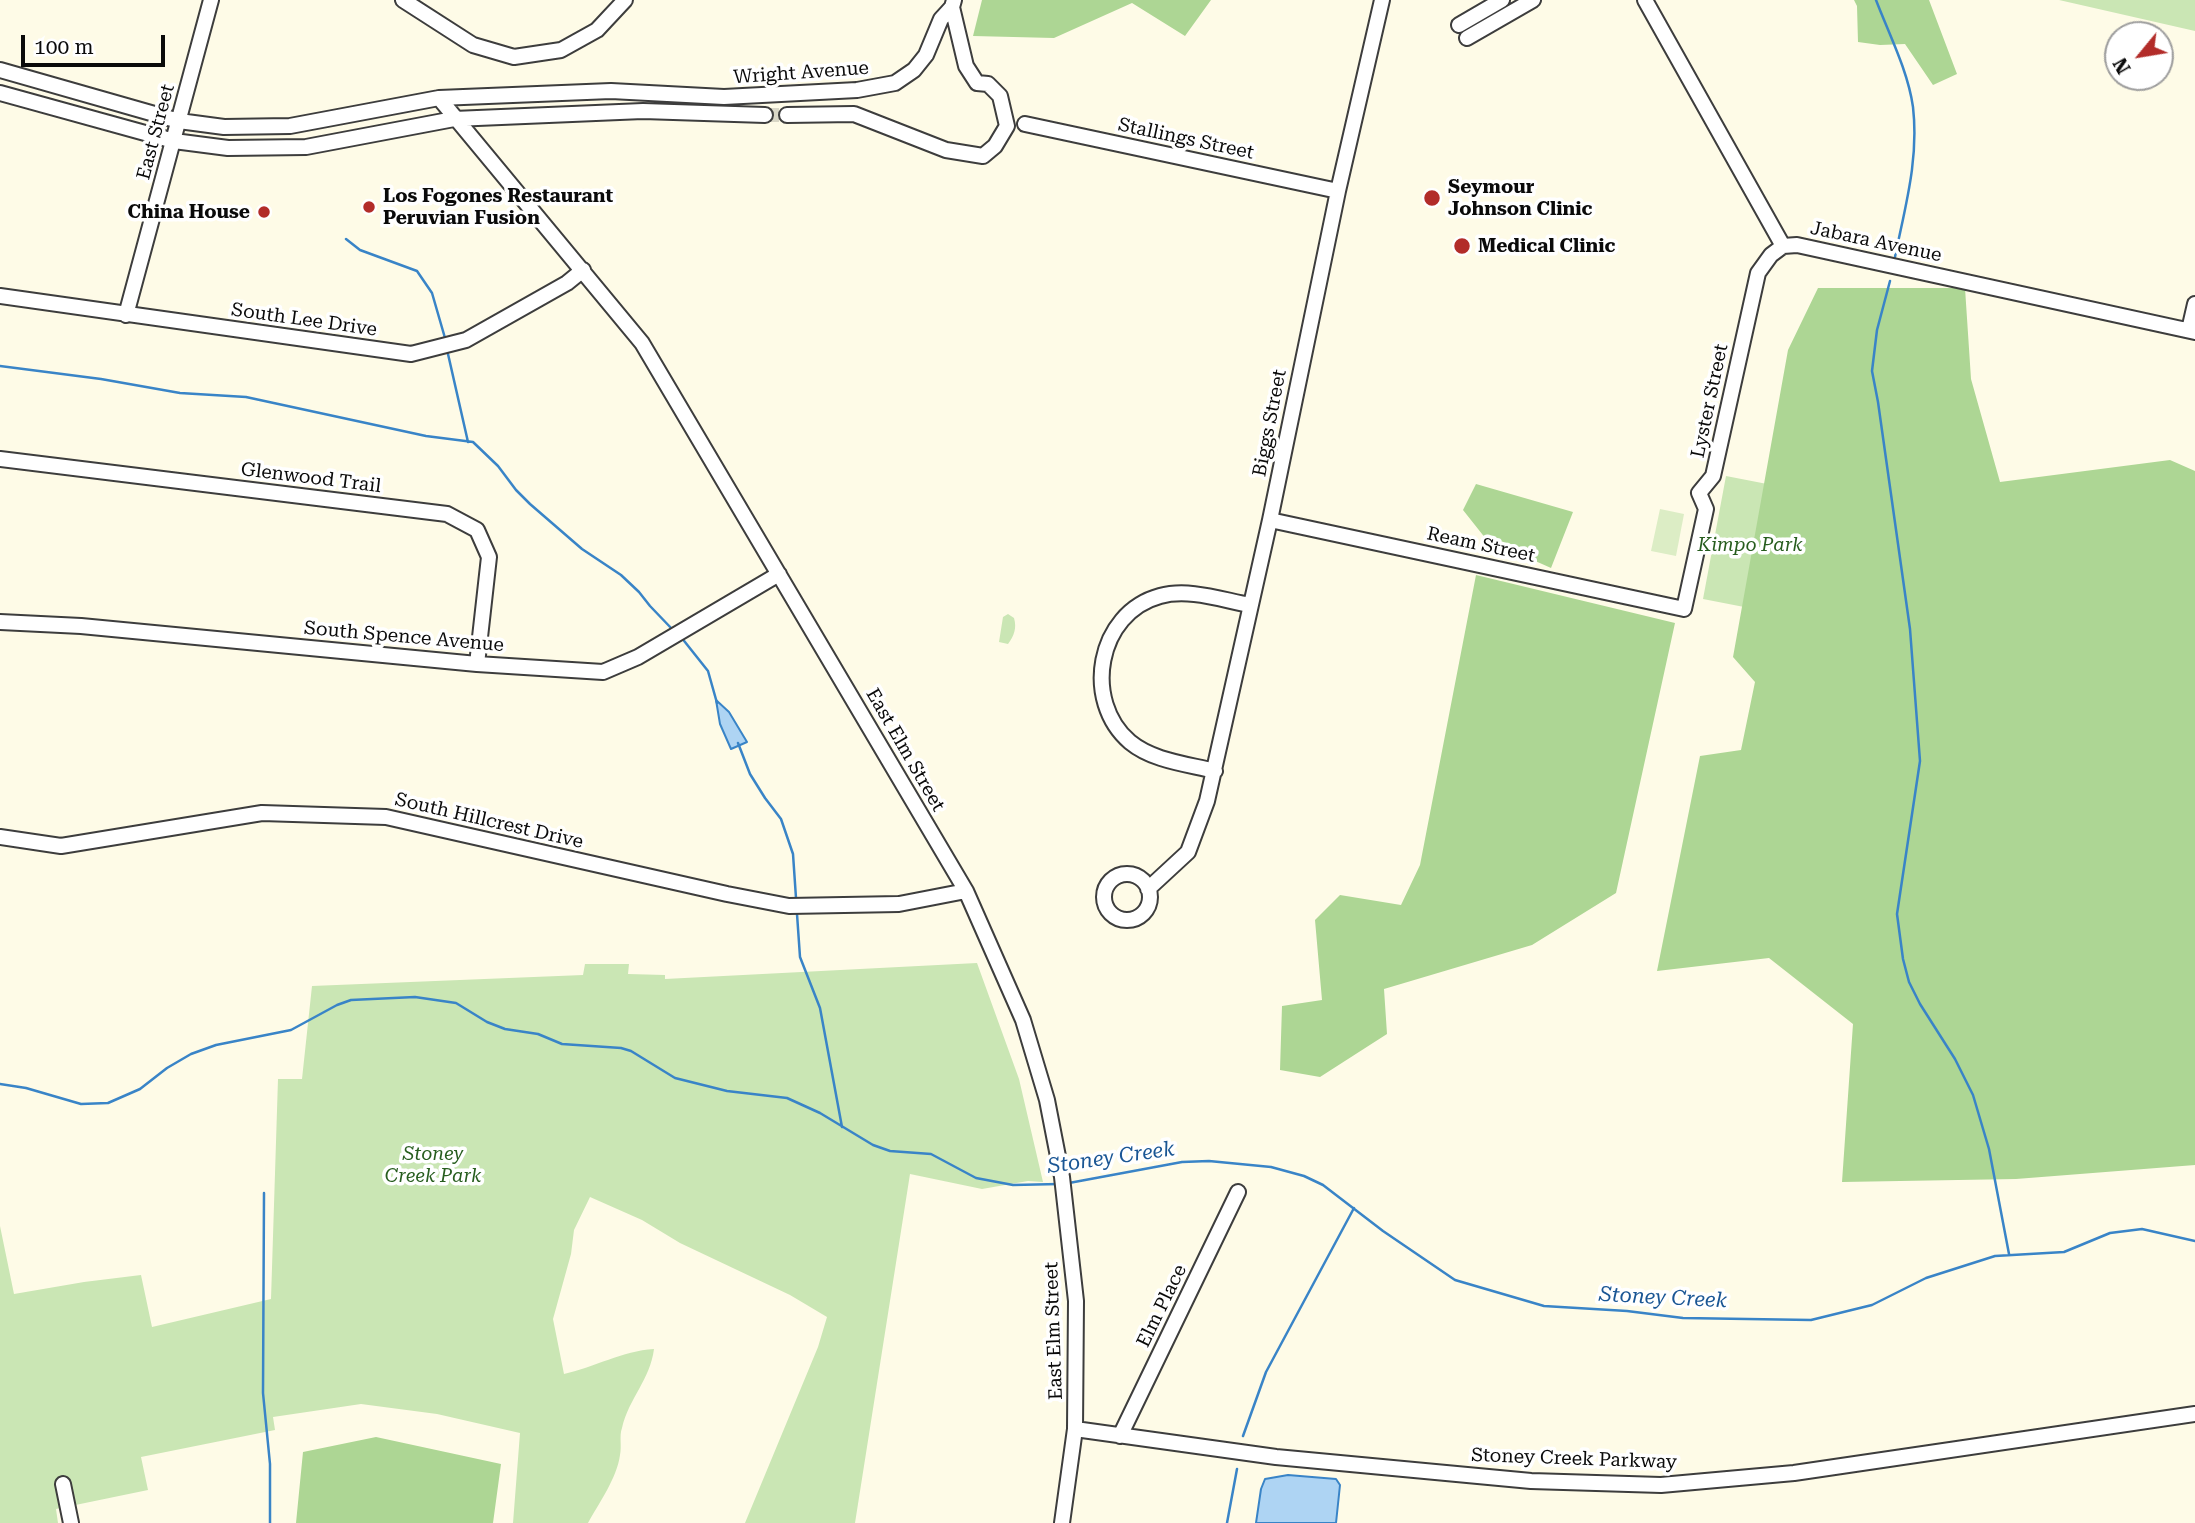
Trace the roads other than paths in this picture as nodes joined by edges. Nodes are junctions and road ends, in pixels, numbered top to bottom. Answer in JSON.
{"nodes":[{"id":1,"x":211,"y":0,"type":"edge"},
{"id":2,"x":403,"y":0,"type":"edge"},
{"id":3,"x":625,"y":0,"type":"edge"},
{"id":4,"x":1382,"y":0,"type":"edge"},
{"id":5,"x":1502,"y":0,"type":"edge"},
{"id":6,"x":1533,"y":0,"type":"edge"},
{"id":7,"x":1645,"y":0,"type":"edge"},
{"id":8,"x":950,"y":2,"type":"edge"},
{"id":9,"x":1459,"y":25,"type":"dead end"},
{"id":10,"x":1467,"y":38,"type":"dead end"},
{"id":11,"x":0,"y":70,"type":"edge"},
{"id":12,"x":0,"y":93,"type":"edge"},
{"id":13,"x":439,"y":98,"type":"junction"},
{"id":14,"x":765,"y":115,"type":"tunnel mouth"},
{"id":15,"x":787,"y":115,"type":"tunnel mouth"},
{"id":16,"x":454,"y":119,"type":"junction"},
{"id":17,"x":179,"y":121,"type":"junction"},
{"id":18,"x":1025,"y":124,"type":"dead end"},
{"id":19,"x":174,"y":141,"type":"junction"},
{"id":20,"x":1338,"y":191,"type":"junction"},
{"id":21,"x":1783,"y":246,"type":"junction"},
{"id":22,"x":583,"y":270,"type":"junction"},
{"id":23,"x":0,"y":296,"type":"edge"},
{"id":24,"x":2195,"y":304,"type":"edge"},
{"id":25,"x":126,"y":314,"type":"junction"},
{"id":26,"x":2192,"y":331,"type":"edge"},
{"id":27,"x":0,"y":459,"type":"edge"},
{"id":28,"x":1270,"y":520,"type":"junction"},
{"id":29,"x":779,"y":574,"type":"junction"},
{"id":30,"x":1250,"y":605,"type":"junction"},
{"id":31,"x":1684,"y":609,"type":"joint"},
{"id":32,"x":0,"y":621,"type":"edge"},
{"id":33,"x":477,"y":664,"type":"junction"},
{"id":34,"x":1215,"y":771,"type":"junction"},
{"id":35,"x":0,"y":837,"type":"edge"},
{"id":36,"x":1148,"y":889,"type":"dead end"},
{"id":37,"x":966,"y":891,"type":"junction"},
{"id":38,"x":1238,"y":1192,"type":"dead end"},
{"id":39,"x":2195,"y":1415,"type":"edge"},
{"id":40,"x":1075,"y":1429,"type":"junction"},
{"id":41,"x":1120,"y":1436,"type":"junction"},
{"id":42,"x":63,"y":1484,"type":"dead end"},
{"id":43,"x":71,"y":1523,"type":"edge"},
{"id":44,"x":1062,"y":1523,"type":"edge"}],
"edges":[{"from":1,"to":17,"type":"street","name":"East Street"},
{"from":2,"to":3,"type":"street"},
{"from":4,"to":20,"type":"street","name":"Biggs Street"},
{"from":5,"to":9,"type":"street"},
{"from":6,"to":10,"type":"street"},
{"from":7,"to":21,"type":"street","name":"Jabara Avenue"},
{"from":8,"to":13,"type":"street","name":"Wright Avenue"},
{"from":8,"to":15,"type":"street","name":"Wright Avenue"},
{"from":11,"to":17,"type":"street","name":"Wright Avenue"},
{"from":12,"to":19,"type":"street","name":"Wright Avenue"},
{"from":13,"to":16,"type":"street","name":"East Elm Street"},
{"from":13,"to":17,"type":"street","name":"Wright Avenue"},
{"from":14,"to":16,"type":"street","name":"Wright Avenue"},
{"from":16,"to":19,"type":"street","name":"Wright Avenue"},
{"from":16,"to":22,"type":"street","name":"East Elm Street"},
{"from":17,"to":19,"type":"street","name":"East Street"},
{"from":18,"to":20,"type":"street","name":"Stallings Street"},
{"from":19,"to":25,"type":"street","name":"East Street"},
{"from":20,"to":28,"type":"street","name":"Biggs Street"},
{"from":21,"to":26,"type":"street","name":"Jabara Avenue"},
{"from":21,"to":31,"type":"street","name":"Lyster Street"},
{"from":22,"to":25,"type":"street","name":"South Lee Drive"},
{"from":22,"to":29,"type":"street","name":"East Elm Street"},
{"from":23,"to":25,"type":"street","name":"South Lee Drive"},
{"from":24,"to":26,"type":"street"},
{"from":27,"to":33,"type":"street","name":"Glenwood Trail"},
{"from":28,"to":30,"type":"street","name":"Biggs Street"},
{"from":28,"to":31,"type":"street","name":"Ream Street"},
{"from":29,"to":33,"type":"street","name":"South Spence Avenue"},
{"from":29,"to":37,"type":"street","name":"East Elm Street"},
{"from":30,"to":34,"type":"street","name":"Biggs Street"},
{"from":30,"to":34,"type":"street"},
{"from":32,"to":33,"type":"street","name":"South Spence Avenue"},
{"from":34,"to":36,"type":"street","name":"Biggs Street"},
{"from":35,"to":37,"type":"street","name":"South Hillcrest Drive"},
{"from":37,"to":40,"type":"street","name":"East Elm Street"},
{"from":38,"to":41,"type":"street","name":"Elm Place"},
{"from":39,"to":41,"type":"street","name":"Stoney Creek Parkway"},
{"from":40,"to":41,"type":"street","name":"Stoney Creek Parkway"},
{"from":40,"to":44,"type":"street","name":"East Elm Street"},
{"from":42,"to":43,"type":"street"}]}
